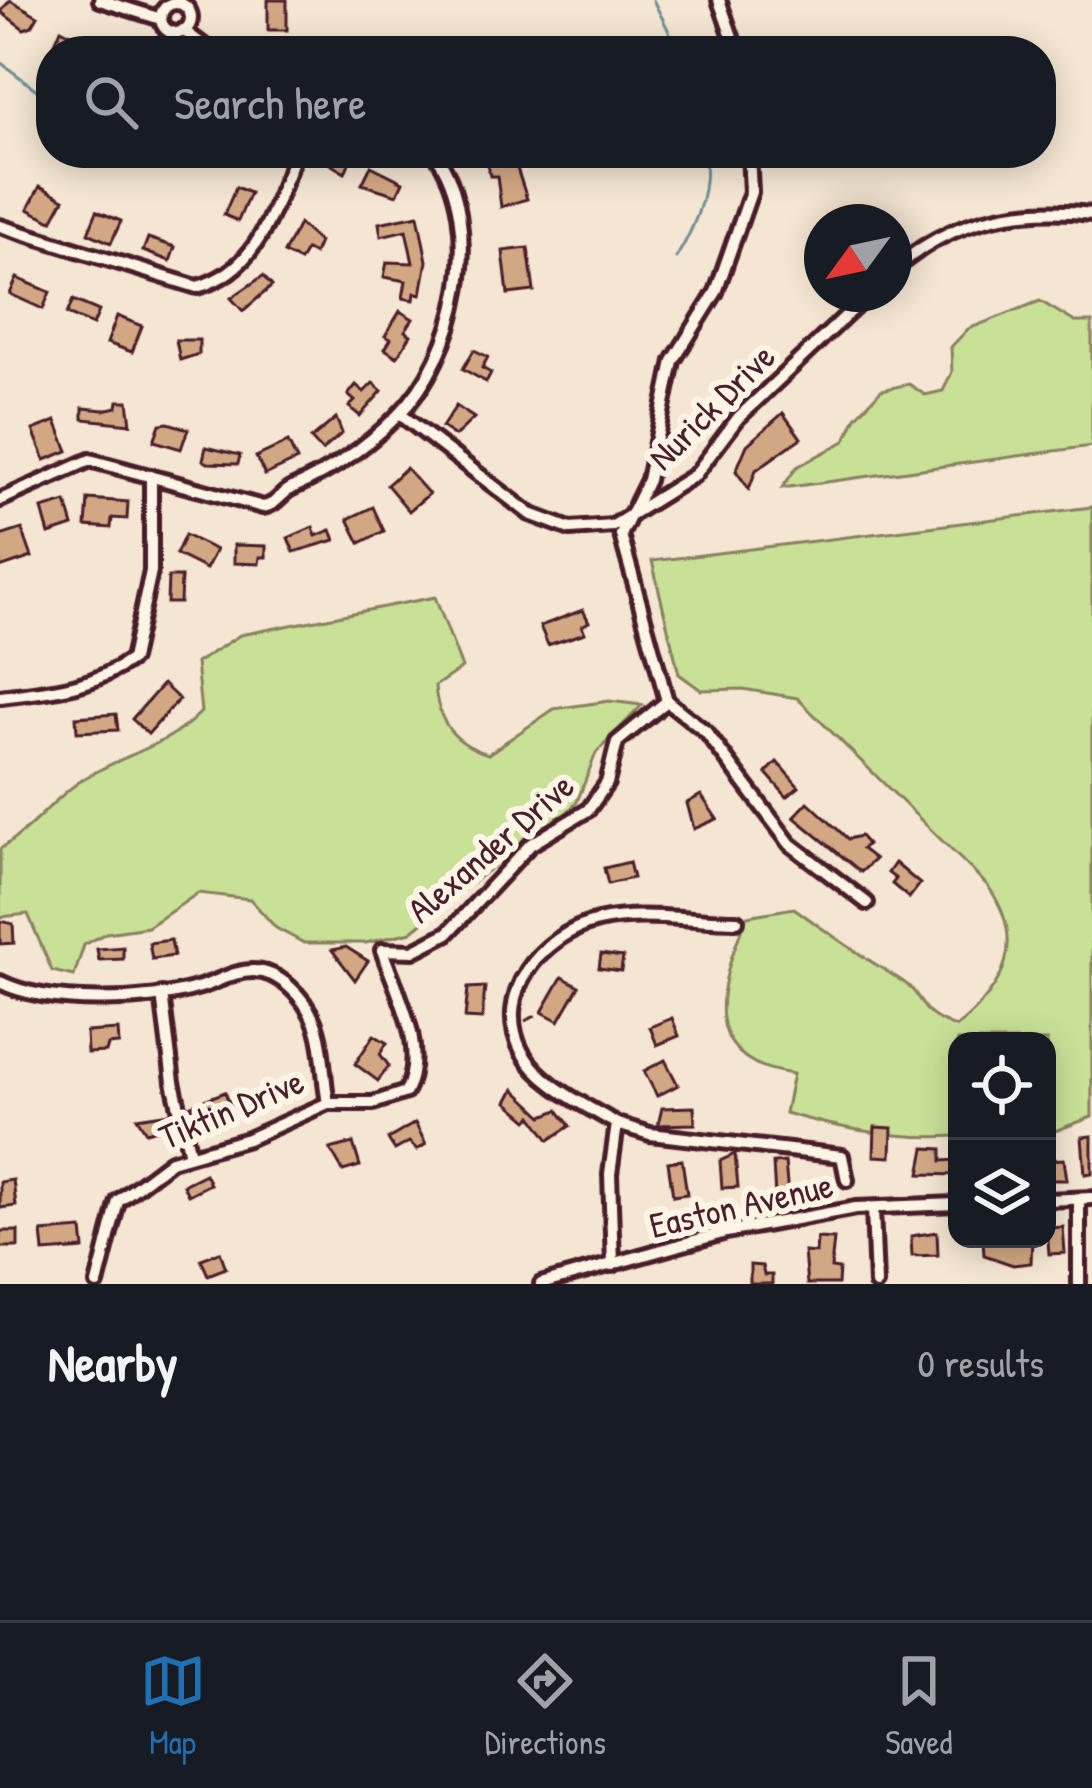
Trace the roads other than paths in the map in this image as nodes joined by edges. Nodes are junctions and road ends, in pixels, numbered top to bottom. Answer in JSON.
{"nodes":[{"id":1,"x":100,"y":0,"type":"edge"},
{"id":2,"x":719,"y":0,"type":"edge"},
{"id":3,"x":192,"y":4,"type":"edge"},
{"id":4,"x":160,"y":9,"type":"edge"},
{"id":5,"x":183,"y":31,"type":"junction"},
{"id":6,"x":190,"y":36,"type":"edge"},
{"id":7,"x":732,"y":36,"type":"edge"},
{"id":8,"x":290,"y":168,"type":"edge"},
{"id":9,"x":445,"y":168,"type":"edge"},
{"id":10,"x":750,"y":168,"type":"edge"},
{"id":11,"x":1092,"y":214,"type":"edge"},
{"id":12,"x":0,"y":226,"type":"edge"},
{"id":13,"x":912,"y":253,"type":"edge"},
{"id":14,"x":850,"y":312,"type":"edge"},
{"id":15,"x":400,"y":414,"type":"junction"},
{"id":16,"x":151,"y":476,"type":"junction"},
{"id":17,"x":0,"y":500,"type":"edge"},
{"id":18,"x":629,"y":520,"type":"junction"},
{"id":19,"x":0,"y":697,"type":"edge"},
{"id":20,"x":667,"y":701,"type":"junction"},
{"id":21,"x":867,"y":903,"type":"dead end"},
{"id":22,"x":736,"y":921,"type":"dead end"},
{"id":23,"x":0,"y":982,"type":"edge"},
{"id":24,"x":162,"y":994,"type":"junction"},
{"id":25,"x":328,"y":1103,"type":"junction"},
{"id":26,"x":617,"y":1124,"type":"junction"},
{"id":27,"x":190,"y":1155,"type":"junction"},
{"id":28,"x":848,"y":1180,"type":"dead end"},
{"id":29,"x":1085,"y":1198,"type":"edge"},
{"id":30,"x":948,"y":1204,"type":"edge"},
{"id":31,"x":873,"y":1208,"type":"junction"},
{"id":32,"x":614,"y":1265,"type":"junction"},
{"id":33,"x":97,"y":1284,"type":"edge"},
{"id":34,"x":541,"y":1284,"type":"edge"},
{"id":35,"x":876,"y":1284,"type":"edge"},
{"id":36,"x":1079,"y":1284,"type":"edge"}],
"edges":[{"from":1,"to":4,"type":"street"},
{"from":2,"to":7,"type":"street"},
{"from":3,"to":4,"type":"street"},
{"from":3,"to":5,"type":"street"},
{"from":4,"to":5,"type":"street"},
{"from":5,"to":6,"type":"street"},
{"from":8,"to":12,"type":"street"},
{"from":9,"to":15,"type":"street"},
{"from":10,"to":18,"type":"street"},
{"from":11,"to":13,"type":"street"},
{"from":14,"to":18,"type":"street","name":"Nurick Drive"},
{"from":15,"to":16,"type":"street"},
{"from":15,"to":18,"type":"street","name":"Nurick Drive"},
{"from":16,"to":17,"type":"street"},
{"from":16,"to":19,"type":"street"},
{"from":18,"to":20,"type":"street"},
{"from":20,"to":21,"type":"street"},
{"from":20,"to":25,"type":"street","name":"Alexander Drive"},
{"from":22,"to":26,"type":"street"},
{"from":23,"to":24,"type":"street","name":"Tiktin Drive"},
{"from":24,"to":25,"type":"street","name":"Tiktin Drive"},
{"from":24,"to":27,"type":"street"},
{"from":25,"to":27,"type":"street","name":"Tiktin Drive"},
{"from":26,"to":28,"type":"street"},
{"from":26,"to":32,"type":"street"},
{"from":27,"to":33,"type":"street","name":"Tiktin Drive"},
{"from":29,"to":36,"type":"street"},
{"from":30,"to":31,"type":"street","name":"Easton Avenue"},
{"from":31,"to":32,"type":"street","name":"Easton Avenue"},
{"from":31,"to":35,"type":"street"},
{"from":32,"to":34,"type":"street","name":"Easton Avenue"}]}
